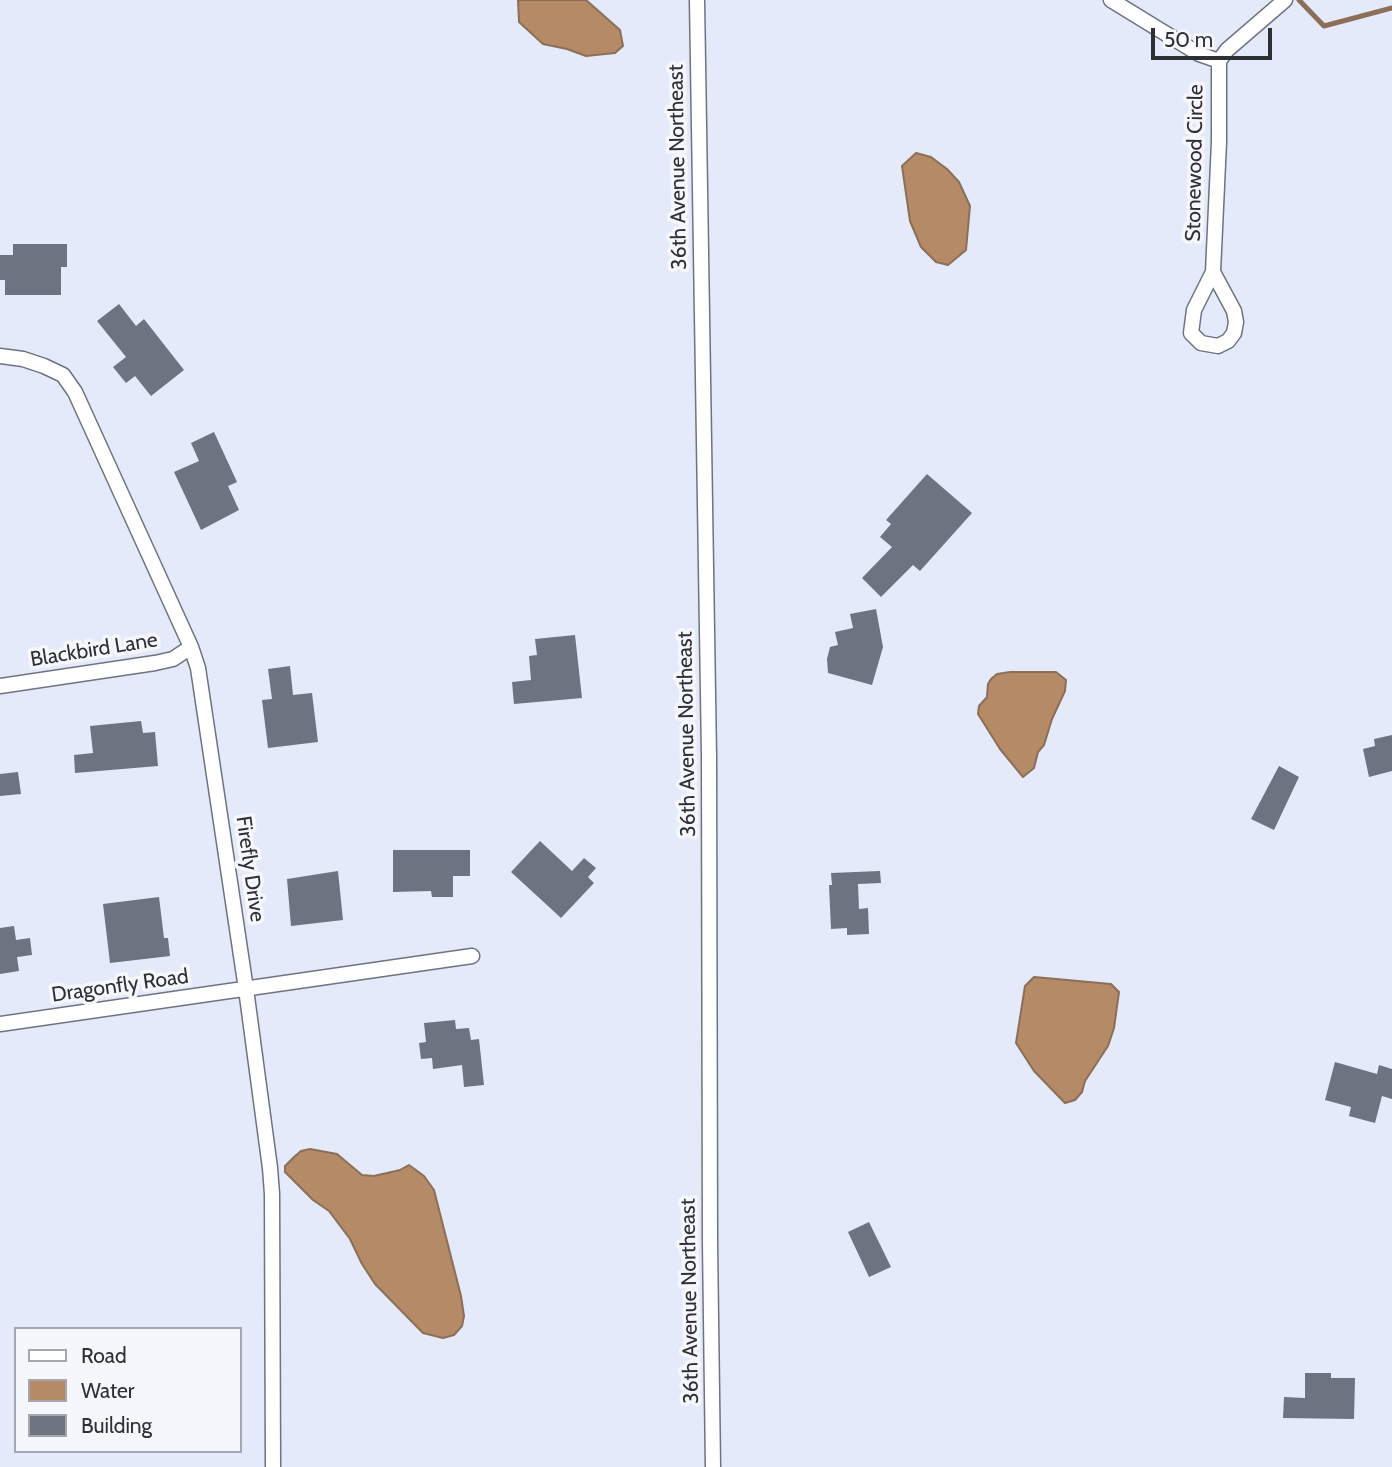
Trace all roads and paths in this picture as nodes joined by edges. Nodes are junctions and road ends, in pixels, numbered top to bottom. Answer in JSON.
{"nodes":[{"id":1,"x":697,"y":0,"type":"edge"},
{"id":2,"x":1111,"y":0,"type":"edge"},
{"id":3,"x":1283,"y":2,"type":"edge"},
{"id":4,"x":1219,"y":61,"type":"junction"},
{"id":5,"x":1213,"y":272,"type":"junction"},
{"id":6,"x":0,"y":356,"type":"edge"},
{"id":7,"x":191,"y":646,"type":"junction"},
{"id":8,"x":0,"y":686,"type":"edge"},
{"id":9,"x":472,"y":956,"type":"dead end"},
{"id":10,"x":246,"y":989,"type":"junction"},
{"id":11,"x":0,"y":1024,"type":"edge"},
{"id":12,"x":274,"y":1467,"type":"edge"},
{"id":13,"x":713,"y":1467,"type":"edge"}],
"edges":[{"from":1,"to":13,"type":"street","name":"36th Avenue Northeast"},
{"from":2,"to":4,"type":"street"},
{"from":3,"to":4,"type":"street","name":"Stonewood Circle"},
{"from":4,"to":5,"type":"street","name":"Stonewood Circle"},
{"from":5,"to":5,"type":"street","name":"Stonewood Circle"},
{"from":6,"to":7,"type":"street","name":"Firefly Drive"},
{"from":7,"to":8,"type":"street","name":"Blackbird Lane"},
{"from":7,"to":10,"type":"street","name":"Firefly Drive"},
{"from":9,"to":10,"type":"street","name":"Dragonfly Road"},
{"from":10,"to":11,"type":"street","name":"Dragonfly Road"},
{"from":10,"to":12,"type":"street","name":"Firefly Drive"}]}
